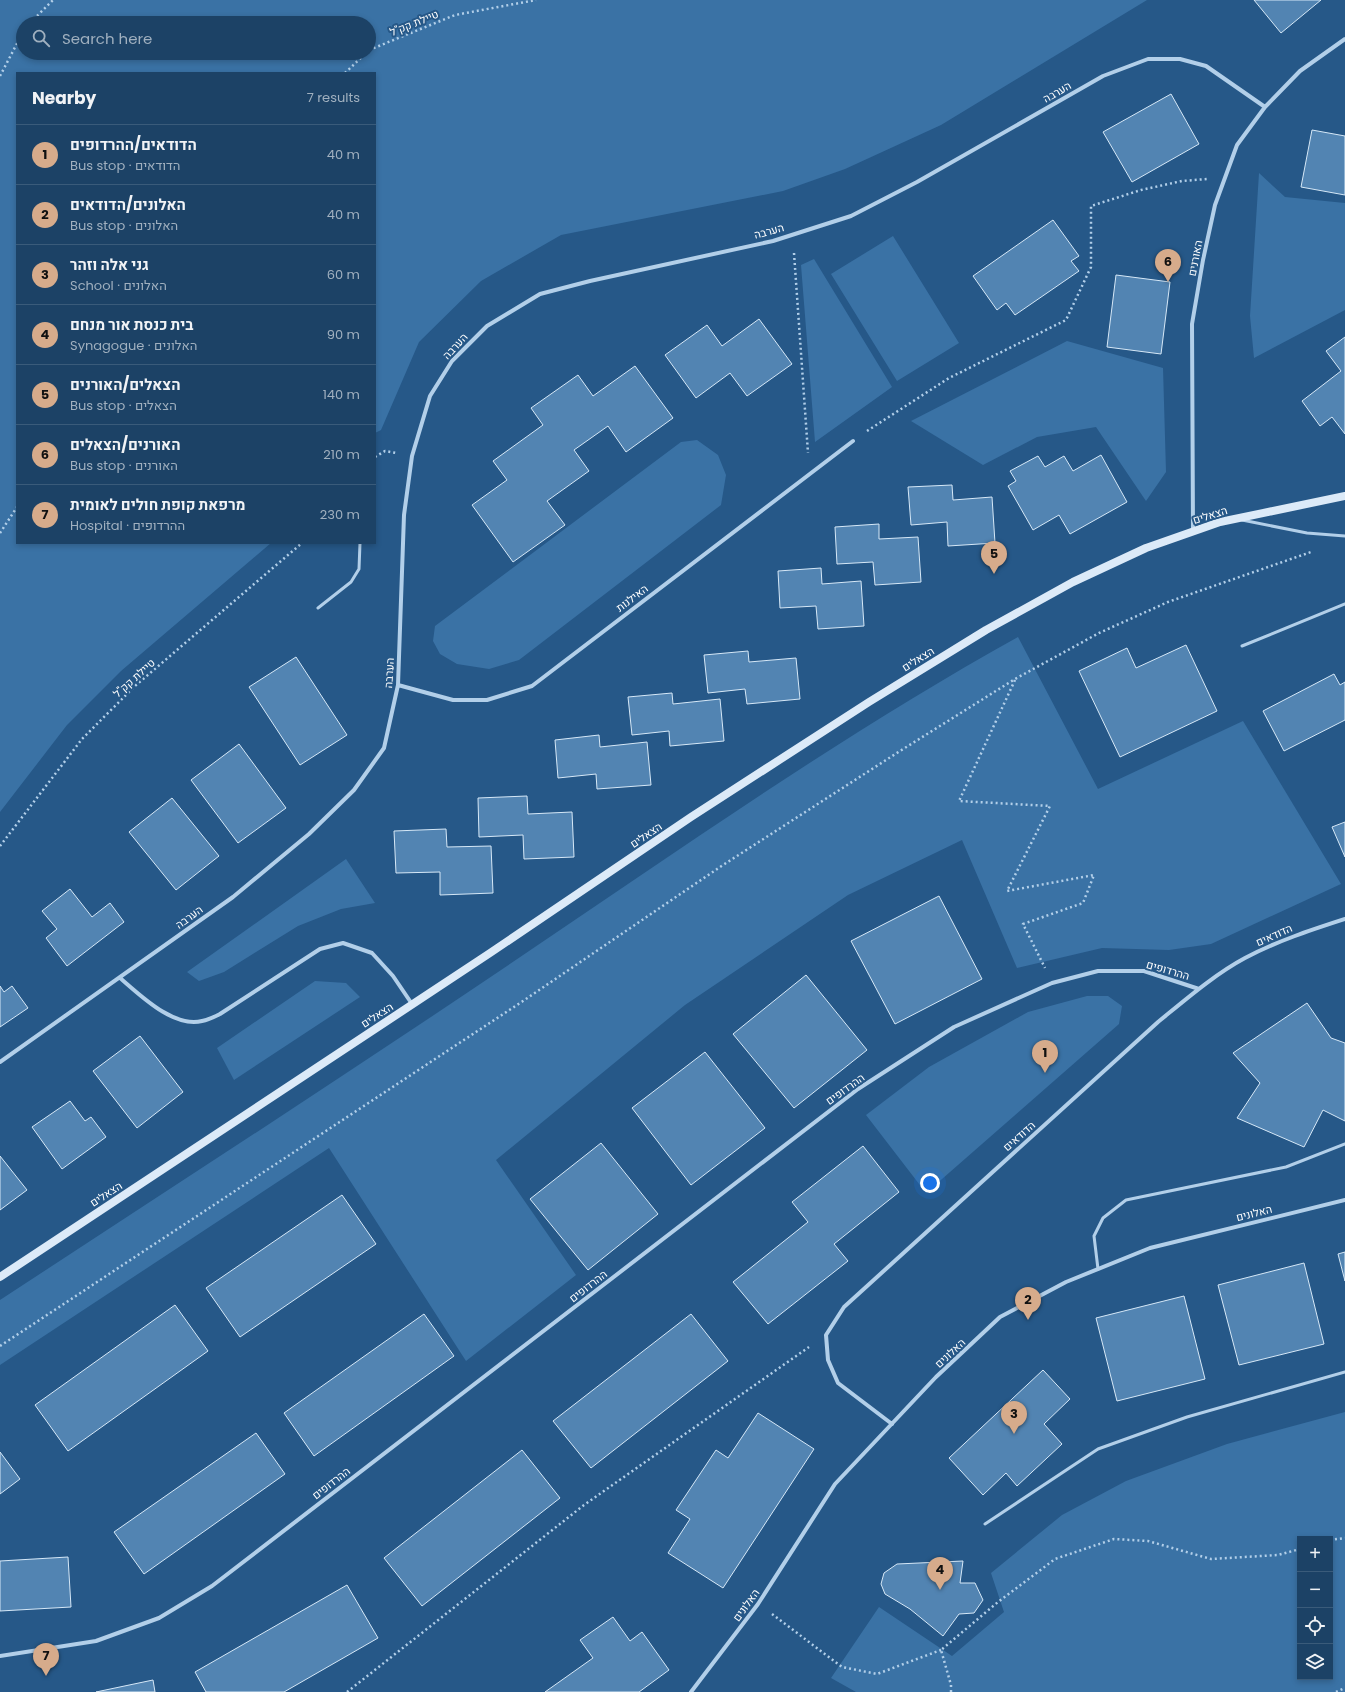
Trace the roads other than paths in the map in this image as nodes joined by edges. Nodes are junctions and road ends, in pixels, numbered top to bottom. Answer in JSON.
{"nodes":[{"id":1,"x":1345,"y":39,"type":"edge"},
{"id":2,"x":1265,"y":107,"type":"junction"},
{"id":3,"x":853,"y":441,"type":"road end"},
{"id":4,"x":1345,"y":496,"type":"edge"},
{"id":5,"x":1234,"y":519,"type":"junction"},
{"id":6,"x":1193,"y":532,"type":"junction"},
{"id":7,"x":1345,"y":536,"type":"edge"},
{"id":8,"x":360,"y":544,"type":"edge"},
{"id":9,"x":1345,"y":604,"type":"edge"},
{"id":10,"x":318,"y":608,"type":"dead end"},
{"id":11,"x":1242,"y":646,"type":"dead end"},
{"id":12,"x":398,"y":685,"type":"junction"},
{"id":13,"x":1345,"y":919,"type":"edge"},
{"id":14,"x":120,"y":978,"type":"junction"},
{"id":15,"x":1199,"y":989,"type":"junction"},
{"id":16,"x":412,"y":1005,"type":"junction"},
{"id":17,"x":0,"y":1062,"type":"edge"},
{"id":18,"x":1345,"y":1144,"type":"edge"},
{"id":19,"x":1345,"y":1200,"type":"edge"},
{"id":20,"x":1098,"y":1269,"type":"junction"},
{"id":21,"x":0,"y":1277,"type":"edge"},
{"id":22,"x":1345,"y":1372,"type":"edge"},
{"id":23,"x":892,"y":1424,"type":"junction"},
{"id":24,"x":985,"y":1524,"type":"dead end"},
{"id":25,"x":0,"y":1656,"type":"edge"},
{"id":26,"x":691,"y":1692,"type":"edge"}],
"edges":[{"from":1,"to":2,"type":"street","name":"האורנים"},
{"from":2,"to":6,"type":"street","name":"האורנים"},
{"from":2,"to":12,"type":"street","name":"הערבה"},
{"from":3,"to":12,"type":"street","name":"האילנות"},
{"from":4,"to":5,"type":"street","name":"הצאלים"},
{"from":5,"to":6,"type":"street","name":"הצאלים"},
{"from":5,"to":7,"type":"lane"},
{"from":6,"to":16,"type":"street","name":"הצאלים"},
{"from":8,"to":10,"type":"lane"},
{"from":9,"to":11,"type":"lane"},
{"from":12,"to":14,"type":"street","name":"הערבה"},
{"from":13,"to":15,"type":"street","name":"הדודאים"},
{"from":14,"to":16,"type":"street"},
{"from":14,"to":17,"type":"street","name":"הערבה"},
{"from":15,"to":23,"type":"street","name":"הדודאים"},
{"from":15,"to":25,"type":"street","name":"ההרדופים"},
{"from":16,"to":21,"type":"street","name":"הצאלים"},
{"from":18,"to":20,"type":"lane"},
{"from":19,"to":20,"type":"street","name":"האלונים"},
{"from":20,"to":23,"type":"street","name":"האלונים"},
{"from":22,"to":24,"type":"lane"},
{"from":23,"to":26,"type":"street","name":"האלונים"}]}
